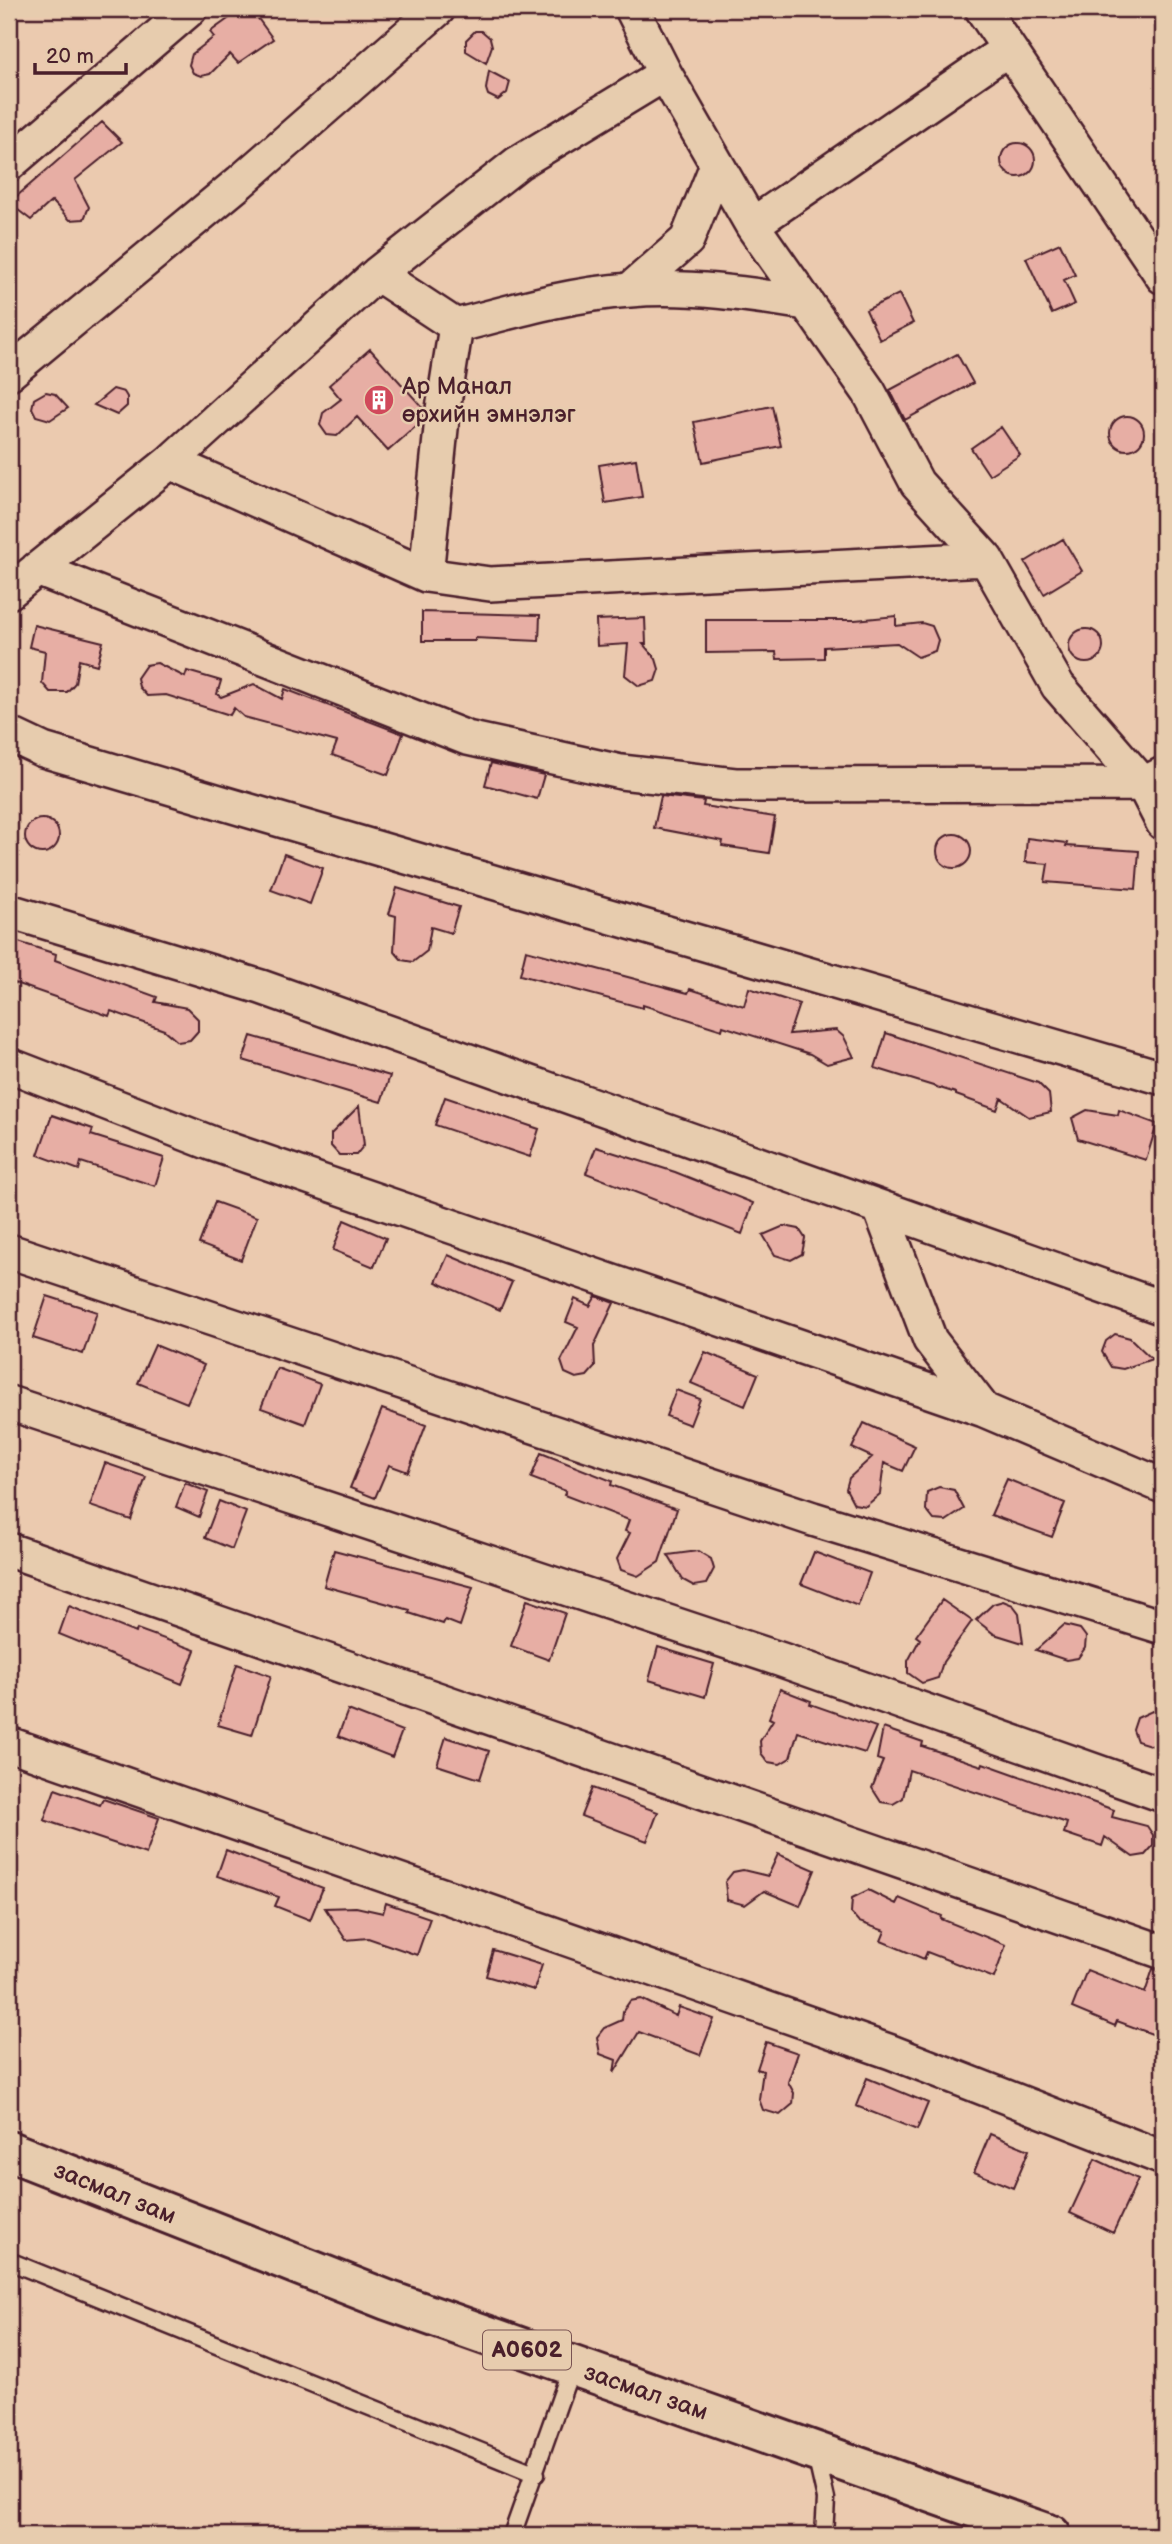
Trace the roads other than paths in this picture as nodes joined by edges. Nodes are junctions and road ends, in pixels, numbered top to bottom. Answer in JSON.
{"nodes":[{"id":1,"x":190,"y":9,"type":"edge"},
{"id":2,"x":438,"y":9,"type":"edge"},
{"id":3,"x":632,"y":9,"type":"edge"},
{"id":4,"x":982,"y":9,"type":"edge"},
{"id":5,"x":1008,"y":49,"type":"junction"},
{"id":6,"x":665,"y":75,"type":"junction"},
{"id":7,"x":9,"y":164,"type":"edge"},
{"id":8,"x":717,"y":165,"type":"junction"},
{"id":9,"x":752,"y":225,"type":"junction"},
{"id":10,"x":377,"y":274,"type":"junction"},
{"id":11,"x":1163,"y":277,"type":"edge"},
{"id":12,"x":631,"y":289,"type":"junction"},
{"id":13,"x":806,"y":303,"type":"junction"},
{"id":14,"x":456,"y":326,"type":"junction"},
{"id":15,"x":9,"y":373,"type":"edge"},
{"id":16,"x":170,"y":462,"type":"junction"},
{"id":17,"x":986,"y":559,"type":"junction"},
{"id":18,"x":37,"y":569,"type":"junction"},
{"id":19,"x":426,"y":575,"type":"junction"},
{"id":20,"x":9,"y":592,"type":"edge"},
{"id":21,"x":9,"y":734,"type":"edge"},
{"id":22,"x":1153,"y":779,"type":"edge"},
{"id":23,"x":1163,"y":823,"type":"edge"},
{"id":24,"x":9,"y":911,"type":"edge"},
{"id":25,"x":9,"y":1065,"type":"edge"},
{"id":26,"x":1163,"y":1078,"type":"edge"},
{"id":27,"x":880,"y":1208,"type":"junction"},
{"id":28,"x":9,"y":1251,"type":"edge"},
{"id":29,"x":1163,"y":1308,"type":"edge"},
{"id":30,"x":9,"y":1403,"type":"edge"},
{"id":31,"x":984,"y":1410,"type":"junction"},
{"id":32,"x":1163,"y":1486,"type":"edge"},
{"id":33,"x":9,"y":1549,"type":"edge"},
{"id":34,"x":1163,"y":1627,"type":"edge"},
{"id":35,"x":9,"y":1744,"type":"edge"},
{"id":36,"x":1163,"y":1795,"type":"edge"},
{"id":37,"x":1163,"y":1952,"type":"edge"},
{"id":38,"x":9,"y":2151,"type":"edge"},
{"id":39,"x":1163,"y":2158,"type":"edge"},
{"id":40,"x":9,"y":2261,"type":"edge"},
{"id":41,"x":572,"y":2366,"type":"junction"},
{"id":42,"x":816,"y":2452,"type":"junction"},
{"id":43,"x":536,"y":2474,"type":"junction"},
{"id":44,"x":512,"y":2535,"type":"edge"},
{"id":45,"x":824,"y":2535,"type":"edge"},
{"id":46,"x":1051,"y":2535,"type":"edge"}],
"edges":[{"from":1,"to":7,"type":"street"},
{"from":2,"to":15,"type":"street"},
{"from":3,"to":6,"type":"street"},
{"from":4,"to":5,"type":"street"},
{"from":5,"to":9,"type":"street"},
{"from":5,"to":11,"type":"street"},
{"from":6,"to":8,"type":"street"},
{"from":6,"to":10,"type":"street"},
{"from":8,"to":9,"type":"street"},
{"from":8,"to":12,"type":"street"},
{"from":9,"to":13,"type":"street"},
{"from":10,"to":14,"type":"street"},
{"from":10,"to":16,"type":"street"},
{"from":12,"to":13,"type":"street"},
{"from":12,"to":14,"type":"street"},
{"from":13,"to":17,"type":"street"},
{"from":14,"to":19,"type":"street"},
{"from":16,"to":18,"type":"street"},
{"from":16,"to":19,"type":"street"},
{"from":17,"to":19,"type":"street"},
{"from":17,"to":22,"type":"street"},
{"from":18,"to":20,"type":"street"},
{"from":18,"to":22,"type":"street"},
{"from":21,"to":26,"type":"street"},
{"from":22,"to":23,"type":"street"},
{"from":24,"to":27,"type":"street"},
{"from":25,"to":31,"type":"street"},
{"from":27,"to":29,"type":"street"},
{"from":27,"to":31,"type":"street"},
{"from":28,"to":34,"type":"street"},
{"from":30,"to":36,"type":"street"},
{"from":31,"to":32,"type":"street"},
{"from":33,"to":37,"type":"street"},
{"from":35,"to":39,"type":"street"},
{"from":38,"to":41,"type":"highway","name":"засмал зам","number":"A0602"},
{"from":40,"to":43,"type":"lane"},
{"from":41,"to":42,"type":"highway","name":"засмал зам","number":"A0602"},
{"from":41,"to":43,"type":"lane"},
{"from":42,"to":45,"type":"lane"},
{"from":42,"to":46,"type":"highway","name":"засмал зам","number":"A0602"},
{"from":43,"to":44,"type":"lane"}]}
